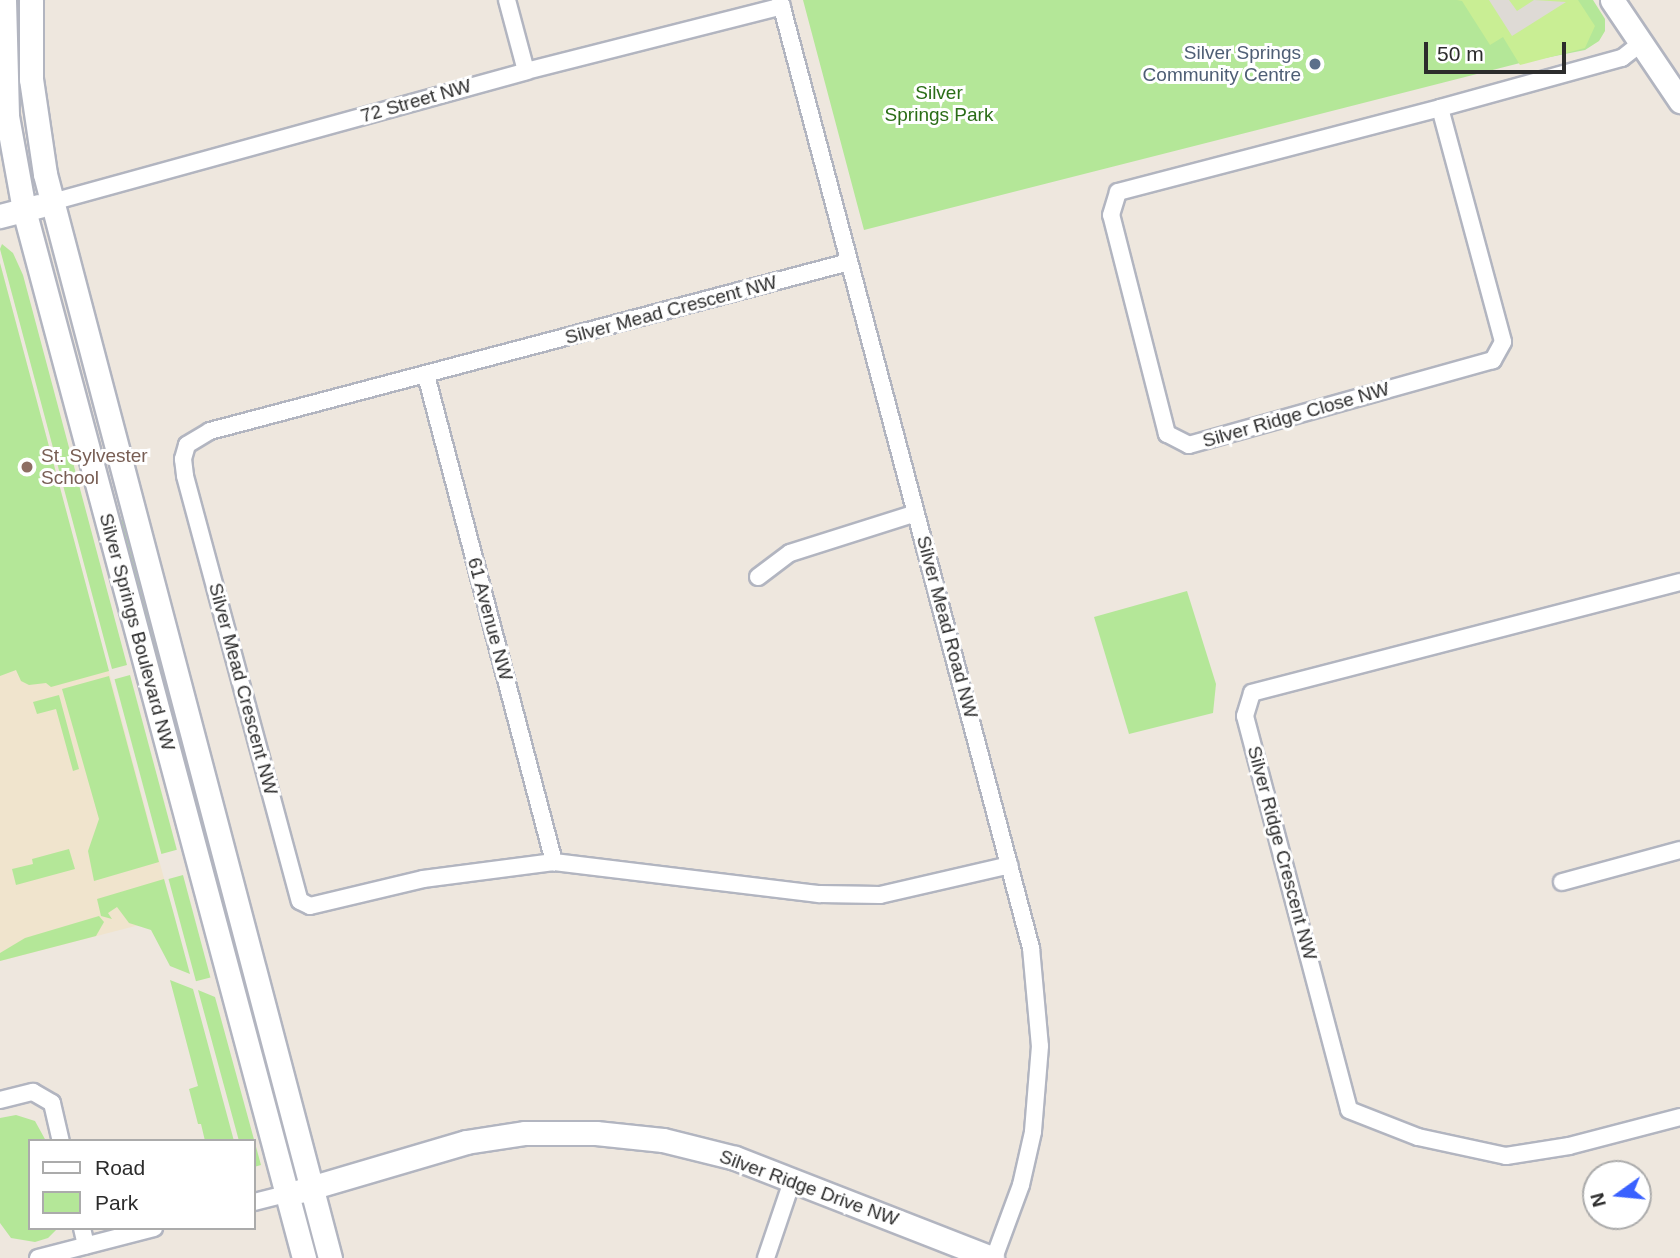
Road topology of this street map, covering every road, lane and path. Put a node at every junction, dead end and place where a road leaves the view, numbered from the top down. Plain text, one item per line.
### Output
1 (4, 0) edge
2 (31, 0) edge
3 (507, 0) edge
4 (1612, 0) edge
5 (781, 3) edge
6 (1640, 44) junction
7 (526, 71) junction
8 (1680, 102) edge
9 (1440, 108) junction
10 (52, 202) junction
11 (24, 210) junction
12 (0, 216) edge
13 (849, 262) junction
14 (426, 375) junction
15 (916, 513) junction
16 (758, 577) dead end
17 (1680, 582) edge
18 (1680, 850) edge
19 (554, 862) junction
20 (1010, 865) junction
21 (1562, 882) dead end
22 (0, 1100) edge
23 (1680, 1117) edge
24 (61, 1139) edge
25 (792, 1181) junction
26 (313, 1188) junction
27 (287, 1194) junction
28 (256, 1202) edge
29 (82, 1230) edge
30 (147, 1230) edge
31 (86, 1246) junction
32 (38, 1258) edge
33 (304, 1258) edge
34 (330, 1258) edge
35 (766, 1258) edge
36 (993, 1258) edge

1 - 11 street, Silver Springs Boulevard NW
2 - 10 street, Silver Springs Boulevard NW
3 - 7 street
4 - 6 street
5 - 7 street, 72 Street NW
5 - 13 street, Silver Mead Road NW
6 - 8 street
6 - 9 street, Silver Ridge Close NW
7 - 10 street, 72 Street NW
9 - 9 street, Silver Ridge Close NW
10 - 11 street
10 - 26 street, Silver Springs Boulevard NW
11 - 12 street
11 - 27 street, Silver Springs Boulevard NW
13 - 14 street, Silver Mead Crescent NW
13 - 15 street, Silver Mead Road NW
14 - 19 street, 61 Avenue NW
14 - 19 street, Silver Mead Crescent NW
15 - 16 street
15 - 20 street, Silver Mead Road NW
17 - 23 street, Silver Ridge Crescent NW
18 - 21 street
19 - 20 street, Silver Mead Crescent NW
20 - 36 street, Silver Mead Road NW
22 - 24 street
25 - 26 street, Silver Ridge Drive NW
25 - 35 street
25 - 36 street, Silver Ridge Drive NW
26 - 27 street, Silver Ridge Drive NW
26 - 34 street, Silver Springs Boulevard NW
27 - 28 street, Silver Ridge Drive NW
27 - 33 street, Silver Springs Boulevard NW
29 - 31 street
30 - 31 street
31 - 32 street

